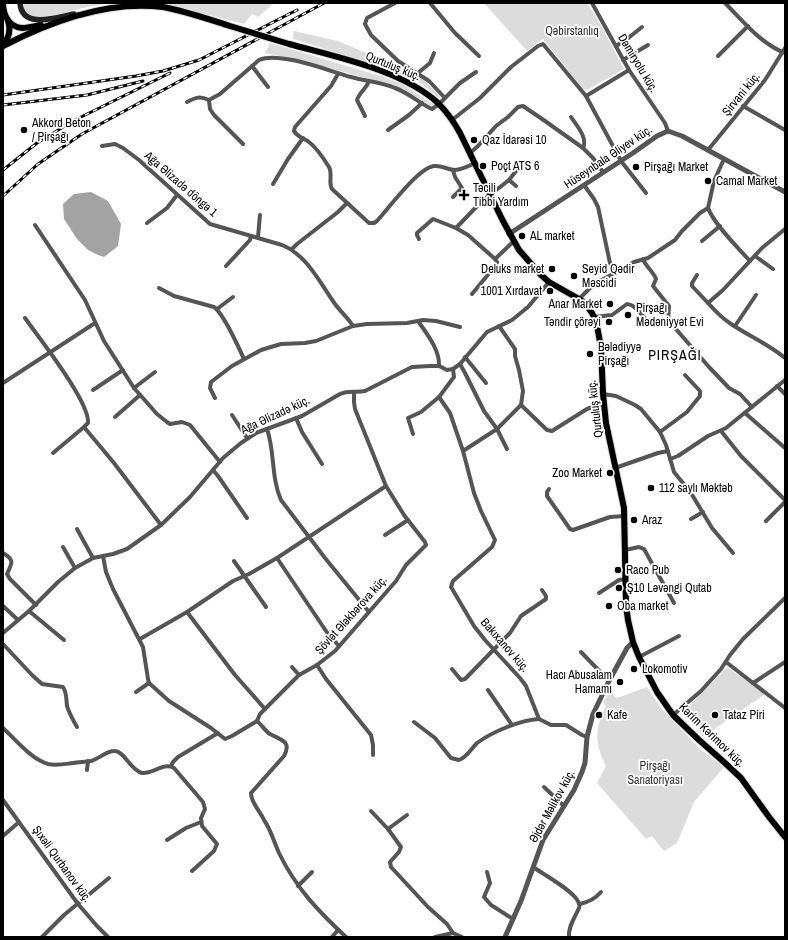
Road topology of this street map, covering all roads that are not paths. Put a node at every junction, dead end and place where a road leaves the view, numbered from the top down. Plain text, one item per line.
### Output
1 (3, 3) edge
2 (20, 3) edge
3 (395, 3) edge
4 (430, 3) edge
5 (592, 3) edge
6 (725, 3) edge
7 (86, 12) junction
8 (5, 16) edge
9 (54, 22) junction
10 (748, 26) junction
11 (642, 27) dead end
12 (648, 45) dead end
13 (3, 46) edge
14 (616, 46) junction
15 (784, 51) edge
16 (434, 53) dead end
17 (479, 56) dead end
18 (718, 56) dead end
19 (623, 60) junction
20 (252, 66) junction
21 (629, 70) junction
22 (418, 72) junction
23 (476, 72) dead end
24 (338, 74) junction
25 (369, 81) junction
26 (268, 87) dead end
27 (586, 96) junction
28 (445, 98) junction
29 (209, 100) junction
30 (187, 102) dead end
31 (422, 103) junction
32 (439, 104) junction
33 (743, 106) junction
34 (365, 116) dead end
35 (571, 117) dead end
36 (452, 120) junction
37 (388, 130) dead end
38 (785, 130) edge
39 (668, 131) junction
40 (303, 138) junction
41 (244, 144) dead end
42 (102, 146) dead end
43 (583, 148) junction
44 (708, 150) junction
45 (470, 153) junction
46 (724, 159) junction
47 (621, 161) junction
48 (523, 162) dead end
49 (475, 163) junction
50 (453, 170) junction
51 (603, 172) junction
52 (509, 180) junction
53 (273, 184) dead end
54 (584, 185) junction
55 (516, 186) dead end
56 (646, 192) dead end
57 (785, 192) edge
58 (490, 194) junction
59 (177, 195) junction
60 (453, 197) dead end
61 (347, 203) junction
62 (708, 208) junction
63 (260, 215) dead end
64 (147, 223) dead end
65 (35, 225) dead end
66 (720, 226) junction
67 (456, 228) junction
68 (785, 230) edge
69 (509, 234) junction
70 (251, 236) junction
71 (258, 237) junction
72 (419, 239) dead end
73 (702, 241) dead end
74 (514, 242) junction
75 (292, 249) junction
76 (755, 256) junction
77 (494, 259) junction
78 (643, 259) junction
79 (750, 260) junction
80 (226, 266) dead end
81 (773, 269) dead end
82 (614, 273) junction
83 (697, 275) dead end
84 (549, 282) junction
85 (159, 288) dead end
86 (472, 294) dead end
87 (756, 295) dead end
88 (233, 297) dead end
89 (580, 298) junction
90 (708, 303) junction
91 (217, 309) junction
92 (26, 318) dead end
93 (594, 318) junction
94 (668, 320) junction
95 (418, 321) junction
96 (95, 323) junction
97 (353, 326) junction
98 (499, 326) junction
99 (735, 326) junction
100 (460, 327) dead end
101 (50, 352) junction
102 (465, 357) junction
103 (244, 358) junction
104 (785, 358) edge
105 (460, 364) junction
106 (439, 366) junction
107 (453, 369) junction
108 (123, 370) junction
109 (155, 372) dead end
110 (685, 374) dead end
111 (785, 380) edge
112 (3, 383) edge
113 (486, 383) dead end
114 (777, 386) junction
115 (134, 388) junction
116 (93, 390) dead end
117 (354, 392) junction
118 (603, 394) junction
119 (785, 394) edge
120 (140, 395) junction
121 (439, 397) junction
122 (215, 398) dead end
123 (604, 403) junction
124 (521, 405) junction
125 (752, 407) junction
126 (745, 413) junction
127 (232, 415) dead end
128 (116, 417) dead end
129 (296, 418) junction
130 (84, 427) junction
131 (267, 429) junction
132 (497, 429) junction
133 (720, 431) junction
134 (660, 432) junction
135 (413, 434) dead end
136 (247, 438) junction
137 (785, 448) edge
138 (506, 449) dead end
139 (463, 451) junction
140 (668, 451) junction
141 (53, 453) dead end
142 (670, 459) junction
143 (220, 462) junction
144 (322, 464) dead end
145 (616, 468) junction
146 (213, 470) junction
147 (386, 486) junction
148 (549, 489) dead end
149 (785, 501) edge
150 (703, 512) junction
151 (625, 516) junction
152 (247, 518) dead end
153 (691, 518) dead end
154 (408, 520) junction
155 (766, 521) dead end
156 (162, 525) junction
157 (76, 529) dead end
158 (385, 535) dead end
159 (308, 536) junction
160 (63, 547) dead end
161 (625, 550) junction
162 (733, 552) dead end
163 (3, 553) edge
164 (103, 556) junction
165 (93, 558) junction
166 (276, 558) junction
167 (234, 561) dead end
168 (75, 568) junction
169 (244, 576) junction
170 (626, 579) junction
171 (542, 590) dead end
172 (599, 593) dead end
173 (785, 598) edge
174 (674, 603) dead end
175 (36, 605) junction
176 (3, 606) edge
177 (266, 607) dead end
178 (29, 611) junction
179 (186, 612) junction
180 (369, 612) junction
181 (18, 620) junction
182 (3, 633) edge
183 (679, 636) dead end
184 (140, 639) junction
185 (64, 640) dead end
186 (633, 642) junction
187 (3, 644) edge
188 (338, 646) junction
189 (494, 649) junction
190 (581, 652) dead end
191 (639, 657) junction
192 (726, 662) junction
193 (785, 662) edge
194 (317, 665) junction
195 (292, 667) dead end
196 (452, 669) dead end
197 (299, 675) junction
198 (609, 681) junction
199 (149, 683) junction
200 (753, 683) junction
201 (488, 690) dead end
202 (136, 692) dead end
203 (785, 708) edge
204 (265, 709) junction
205 (674, 715) junction
206 (539, 720) junction
207 (255, 721) junction
208 (414, 722) dead end
209 (512, 725) junction
210 (77, 727) dead end
211 (3, 728) edge
212 (218, 733) junction
213 (587, 737) junction
214 (373, 755) dead end
215 (88, 761) junction
216 (171, 766) junction
217 (87, 770) dead end
218 (544, 787) dead end
219 (3, 800) edge
220 (564, 806) junction
221 (371, 811) dead end
222 (407, 815) dead end
223 (19, 822) junction
224 (201, 822) junction
225 (388, 829) junction
226 (3, 836) edge
227 (785, 837) edge
228 (167, 840) dead end
229 (533, 867) junction
230 (192, 871) dead end
231 (312, 872) dead end
232 (487, 872) dead end
233 (109, 878) dead end
234 (298, 886) junction
235 (601, 892) dead end
236 (78, 904) junction
237 (580, 904) junction
238 (514, 919) junction
239 (338, 930) junction
240 (453, 933) junction
241 (42, 937) edge
242 (108, 937) edge
243 (332, 937) edge
244 (346, 937) edge
245 (435, 937) edge
246 (462, 937) edge
247 (505, 937) edge
248 (569, 937) edge

1 - 8 main road
2 - 7 main road
3 - 22 street
4 - 17 street
5 - 14 street, Dəmiryolu küç.
6 - 10 street
7 - 9 main road, Qurtuluş küç.
7 - 32 main road, Qurtuluş küç., bridge
8 - 9 main road
8 - 13 main road
9 - 13 main road
10 - 15 street
10 - 18 street
11 - 14 street
12 - 19 street
14 - 19 street, Dəmiryolu küç.
15 - 33 street, Şirvani küç.
16 - 22 street
19 - 21 street, Dəmiryolu küç.
20 - 24 street
20 - 26 street
20 - 29 street
21 - 27 street
21 - 39 street, Dəmiryolu küç.
22 - 28 street
23 - 28 street
24 - 25 street
24 - 40 street
25 - 31 street
25 - 34 street
27 - 36 street
27 - 47 street
28 - 32 street
29 - 30 street
29 - 41 street
31 - 32 street
31 - 37 street
32 - 36 main road, Qurtuluş küç.
33 - 38 street
33 - 44 street, Şirvani küç.
35 - 43 street
36 - 45 main road, Qurtuluş küç.
39 - 44 street, Hüseynbala Əliyev küç.
39 - 47 street, Hüseynbala Əliyev küç.
40 - 53 street
40 - 61 street
42 - 59 street, Ağa Əlizadə döngə 1
43 - 45 street
43 - 51 street
44 - 46 street, Hüseynbala Əliyev küç.
45 - 49 main road, Qurtuluş küç.
46 - 57 street, Hüseynbala Əliyev küç.
46 - 62 street
47 - 51 street, Hüseynbala Əliyev küç.
47 - 56 street
48 - 52 street
49 - 50 street
49 - 58 main road, Qurtuluş küç.
50 - 60 street
50 - 61 street
51 - 54 street, Hüseynbala Əliyev küç.
52 - 55 street
52 - 58 street
54 - 69 street, Hüseynbala Əliyev küç.
54 - 82 street
58 - 67 street
58 - 69 main road, Qurtuluş küç.
59 - 64 street
59 - 70 street, Ağa Əlizadə döngə 1
61 - 75 street
62 - 66 street
62 - 78 street
63 - 71 street
65 - 96 street
66 - 73 street
66 - 79 street
67 - 72 street
67 - 77 street
68 - 76 street
69 - 74 main road, Qurtuluş küç.
70 - 71 street, Ağa Əlizadə döngə 1
70 - 80 street
71 - 75 street, Ağa Əlizadə döngə 1
74 - 77 street
74 - 84 main road, Qurtuluş küç.
75 - 97 street, Ağa Əlizadə döngə 1
76 - 79 street
76 - 81 street
77 - 86 street
78 - 82 street
78 - 94 street
79 - 90 street
82 - 89 street
83 - 90 street
84 - 89 main road, Qurtuluş küç.
84 - 98 street
85 - 91 street
87 - 99 street
88 - 91 street
89 - 93 main road, Qurtuluş küç.
90 - 99 street
91 - 103 street
92 - 101 street
93 - 94 street
93 - 118 main road, Qurtuluş küç.
94 - 125 street
95 - 97 street
95 - 100 street
95 - 106 street
96 - 101 street
96 - 108 street
97 - 103 street
98 - 102 street
98 - 124 street
99 - 104 street
101 - 112 street
101 - 130 street
102 - 105 street
102 - 113 street
103 - 122 street
105 - 107 street
105 - 132 street
106 - 107 street, Ağa Əlizadə küç.
106 - 117 street, Ağa Əlizadə küç.
107 - 121 street
108 - 115 street
108 - 116 street
109 - 115 street
110 - 134 street
111 - 114 street
114 - 119 street
114 - 125 street
115 - 120 street
117 - 129 street, Ağa Əlizadə küç.
117 - 147 street, Şövlət Ələkbərova küç.
118 - 123 main road, Qurtuluş küç.
118 - 134 street
120 - 128 street
120 - 143 street
121 - 135 street
121 - 139 street, Bakıxanov küç.
123 - 124 street
123 - 145 main road, Qurtuluş küç.
124 - 132 street
125 - 126 street
126 - 133 street
126 - 137 street
127 - 136 street
129 - 131 street, Ağa Əlizadə küç.
129 - 144 street
130 - 141 street
130 - 156 street
131 - 136 street, Ağa Əlizadə küç.
131 - 159 street
132 - 138 street
132 - 139 street
133 - 142 street
133 - 149 street
134 - 140 street
136 - 143 street, Ağa Əlizadə küç.
139 - 189 street, Bakıxanov küç.
140 - 142 street
140 - 145 street
142 - 150 street
143 - 146 street, Ağa Əlizadə küç.
145 - 151 main road, Qurtuluş küç.
146 - 152 street
146 - 156 street, Ağa Əlizadə küç.
147 - 154 street, Şövlət Ələkbərova küç.
147 - 159 street
148 - 151 street
149 - 155 street
150 - 153 street
150 - 162 street
151 - 161 main road, Qurtuluş küç.
154 - 158 street
154 - 180 street, Şövlət Ələkbərova küç.
156 - 164 street, Ağa Əlizadə küç.
157 - 165 street
159 - 166 street
159 - 180 street
160 - 168 street
161 - 170 main road, Qurtuluş küç.
161 - 174 street
163 - 175 street
164 - 165 street, Ağa Əlizadə küç.
164 - 184 street
165 - 168 street, Ağa Əlizadə küç.
166 - 169 street
166 - 188 street
167 - 169 street
168 - 175 street, Ağa Əlizadə küç.
169 - 177 street
169 - 179 street
170 - 172 street
170 - 186 main road, Qurtuluş küç.
171 - 189 street
173 - 192 street
175 - 178 street, Ağa Əlizadə küç.
176 - 181 street
178 - 181 street, Ağa Əlizadə küç.
178 - 185 street
179 - 184 street
179 - 204 street
180 - 188 street, Şövlət Ələkbərova küç.
181 - 182 street, Ağa Əlizadə küç.
183 - 191 street
184 - 199 street
186 - 191 main road, Kərim Kərimov küç.
186 - 198 street, Əjdər Məlikov küç.
187 - 210 street
188 - 194 street, Şövlət Ələkbərova küç.
189 - 196 street
189 - 206 street, Bakıxanov küç.
190 - 198 street
191 - 205 main road, Kərim Kərimov küç.
192 - 200 street
192 - 205 street
193 - 200 street
194 - 197 street, Şövlət Ələkbərova küç.
194 - 214 street
195 - 197 street
197 - 204 street, Şövlət Ələkbərova küç.
198 - 213 street, Əjdər Məlikov küç.
199 - 202 street
199 - 212 street
200 - 203 street
201 - 209 street
204 - 207 street, Şövlət Ələkbərova küç.
205 - 227 main road, Kərim Kərimov küç.
206 - 209 street
206 - 213 street
207 - 212 street
207 - 234 street
208 - 209 street
211 - 215 street
212 - 216 street
213 - 220 street, Əjdər Məlikov küç.
215 - 216 street
215 - 217 street
216 - 224 street
218 - 220 street
219 - 223 street, Şıxəli Qurbanov küç.
220 - 229 street, Əjdər Məlikov küç.
221 - 225 street
222 - 225 street
223 - 226 street
223 - 236 street, Şıxəli Qurbanov küç.
224 - 228 street
224 - 230 street
225 - 240 street
229 - 237 street
229 - 238 street, Əjdər Məlikov küç.
231 - 234 street
232 - 238 street
233 - 236 street
234 - 239 street
235 - 237 street
236 - 241 street
236 - 242 street, Şıxəli Qurbanov küç.
237 - 248 street
238 - 247 street, Əjdər Məlikov küç.
239 - 243 street
239 - 244 street
240 - 245 street
240 - 246 street

